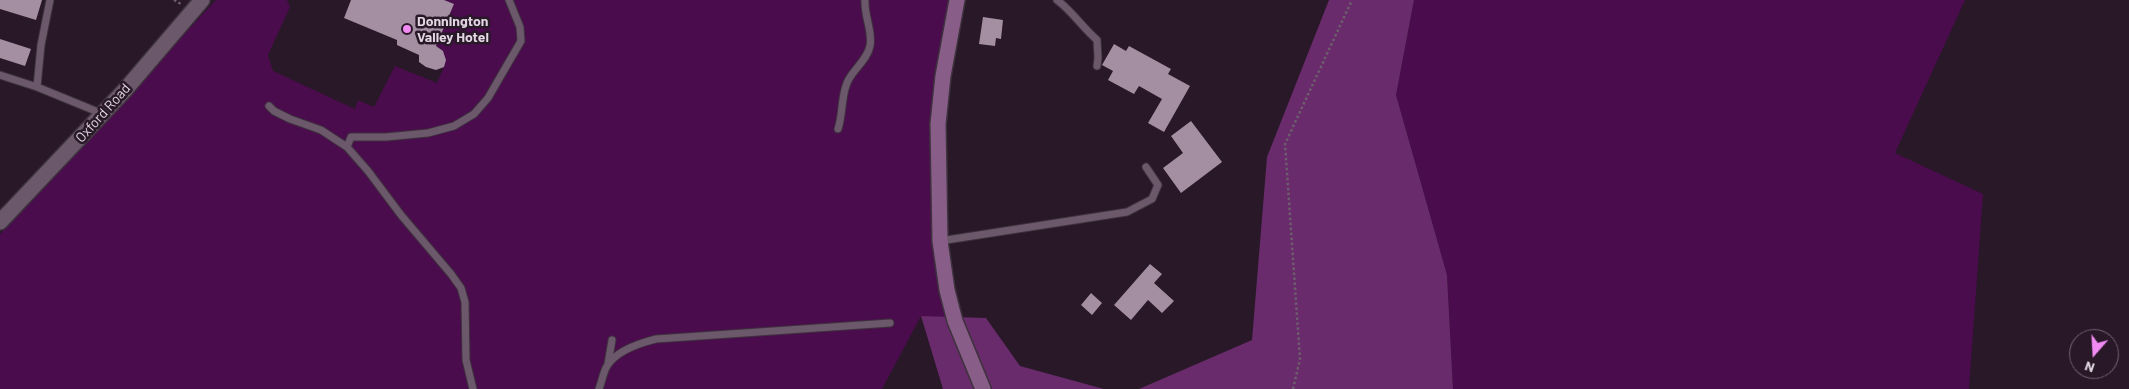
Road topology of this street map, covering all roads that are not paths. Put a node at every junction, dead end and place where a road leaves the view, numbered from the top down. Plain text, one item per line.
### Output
1 (50, 0) edge
2 (202, 0) edge
3 (509, 0) edge
4 (865, 0) edge
5 (957, 0) edge
6 (1057, 0) edge
7 (1097, 66) dead end
8 (0, 75) edge
9 (37, 87) junction
10 (269, 106) dead end
11 (103, 114) junction
12 (838, 129) dead end
13 (347, 147) junction
14 (1146, 167) dead end
15 (0, 222) edge
16 (940, 241) junction
17 (890, 323) dead end
18 (612, 340) dead end
19 (608, 365) junction
20 (473, 389) edge
21 (599, 389) edge
22 (984, 389) edge

1 - 9 lane
2 - 11 street, Oxford Road
3 - 13 lane
4 - 12 lane
5 - 16 main road
6 - 7 lane
8 - 9 lane
9 - 11 lane
10 - 13 lane
11 - 15 street, Oxford Road
13 - 20 lane
14 - 16 lane
16 - 22 main road
17 - 19 lane
18 - 19 lane
19 - 21 lane

